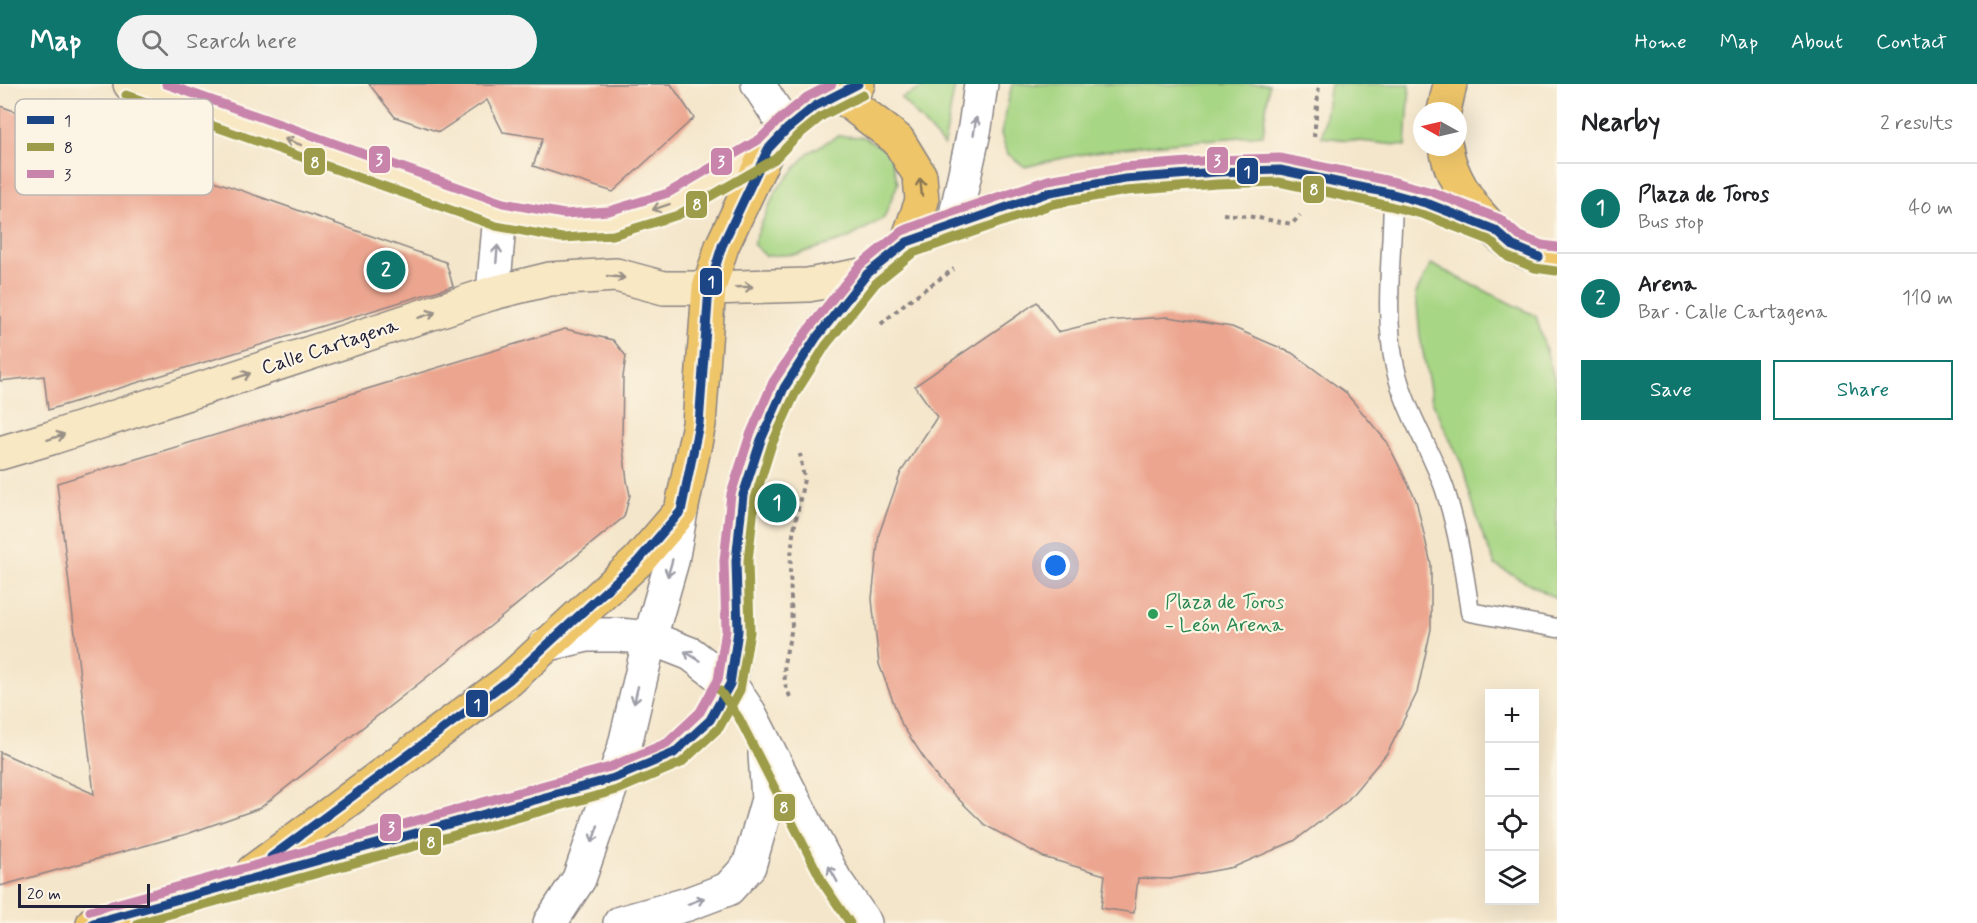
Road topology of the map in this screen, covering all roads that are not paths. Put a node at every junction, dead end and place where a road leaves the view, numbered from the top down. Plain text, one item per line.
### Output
1 (130, 84) edge
2 (758, 84) edge
3 (981, 84) edge
4 (1450, 84) edge
5 (848, 89) edge
6 (172, 99) edge
7 (1446, 102) edge
8 (213, 113) edge
9 (777, 139) junction
10 (1448, 156) edge
11 (1393, 194) junction
12 (500, 215) junction
13 (954, 224) junction
14 (1495, 230) junction
15 (907, 242) junction
16 (1551, 266) edge
17 (867, 274) junction
18 (709, 288) junction
19 (493, 293) junction
20 (0, 453) edge
21 (681, 511) junction
22 (1557, 628) edge
23 (650, 638) junction
24 (545, 645) junction
25 (730, 684) junction
26 (765, 741) junction
27 (614, 778) junction
28 (237, 882) junction
29 (93, 923) edge
30 (550, 923) edge
31 (620, 923) edge
32 (865, 923) edge

6 -> 1 main road
2 - 9 street
13 -> 3 street
4 - 7 main road
5 - 9 main road
15 -> 5 main road
12 -> 8 main road
9 -> 12 main road
9 - 18 main road
10 - 14 main road
11 - 13 main road
11 - 14 main road
11 - 22 lane
19 -> 12 street
13 - 15 main road
14 - 16 main road
15 - 17 main road
18 -> 17 main road, Calle Cartagena
17 - 25 main road
19 -> 18 main road, Calle Cartagena
18 - 21 main road
20 -> 19 main road, Calle Cartagena
21 -> 23 street
21 - 24 main road
23 - 24 street
25 -> 23 street
23 -> 27 street
24 - 28 main road
25 - 26 street
25 - 27 main road
31 -> 26 street
32 -> 26 street
27 - 28 main road
27 -> 30 street
28 - 29 main road

